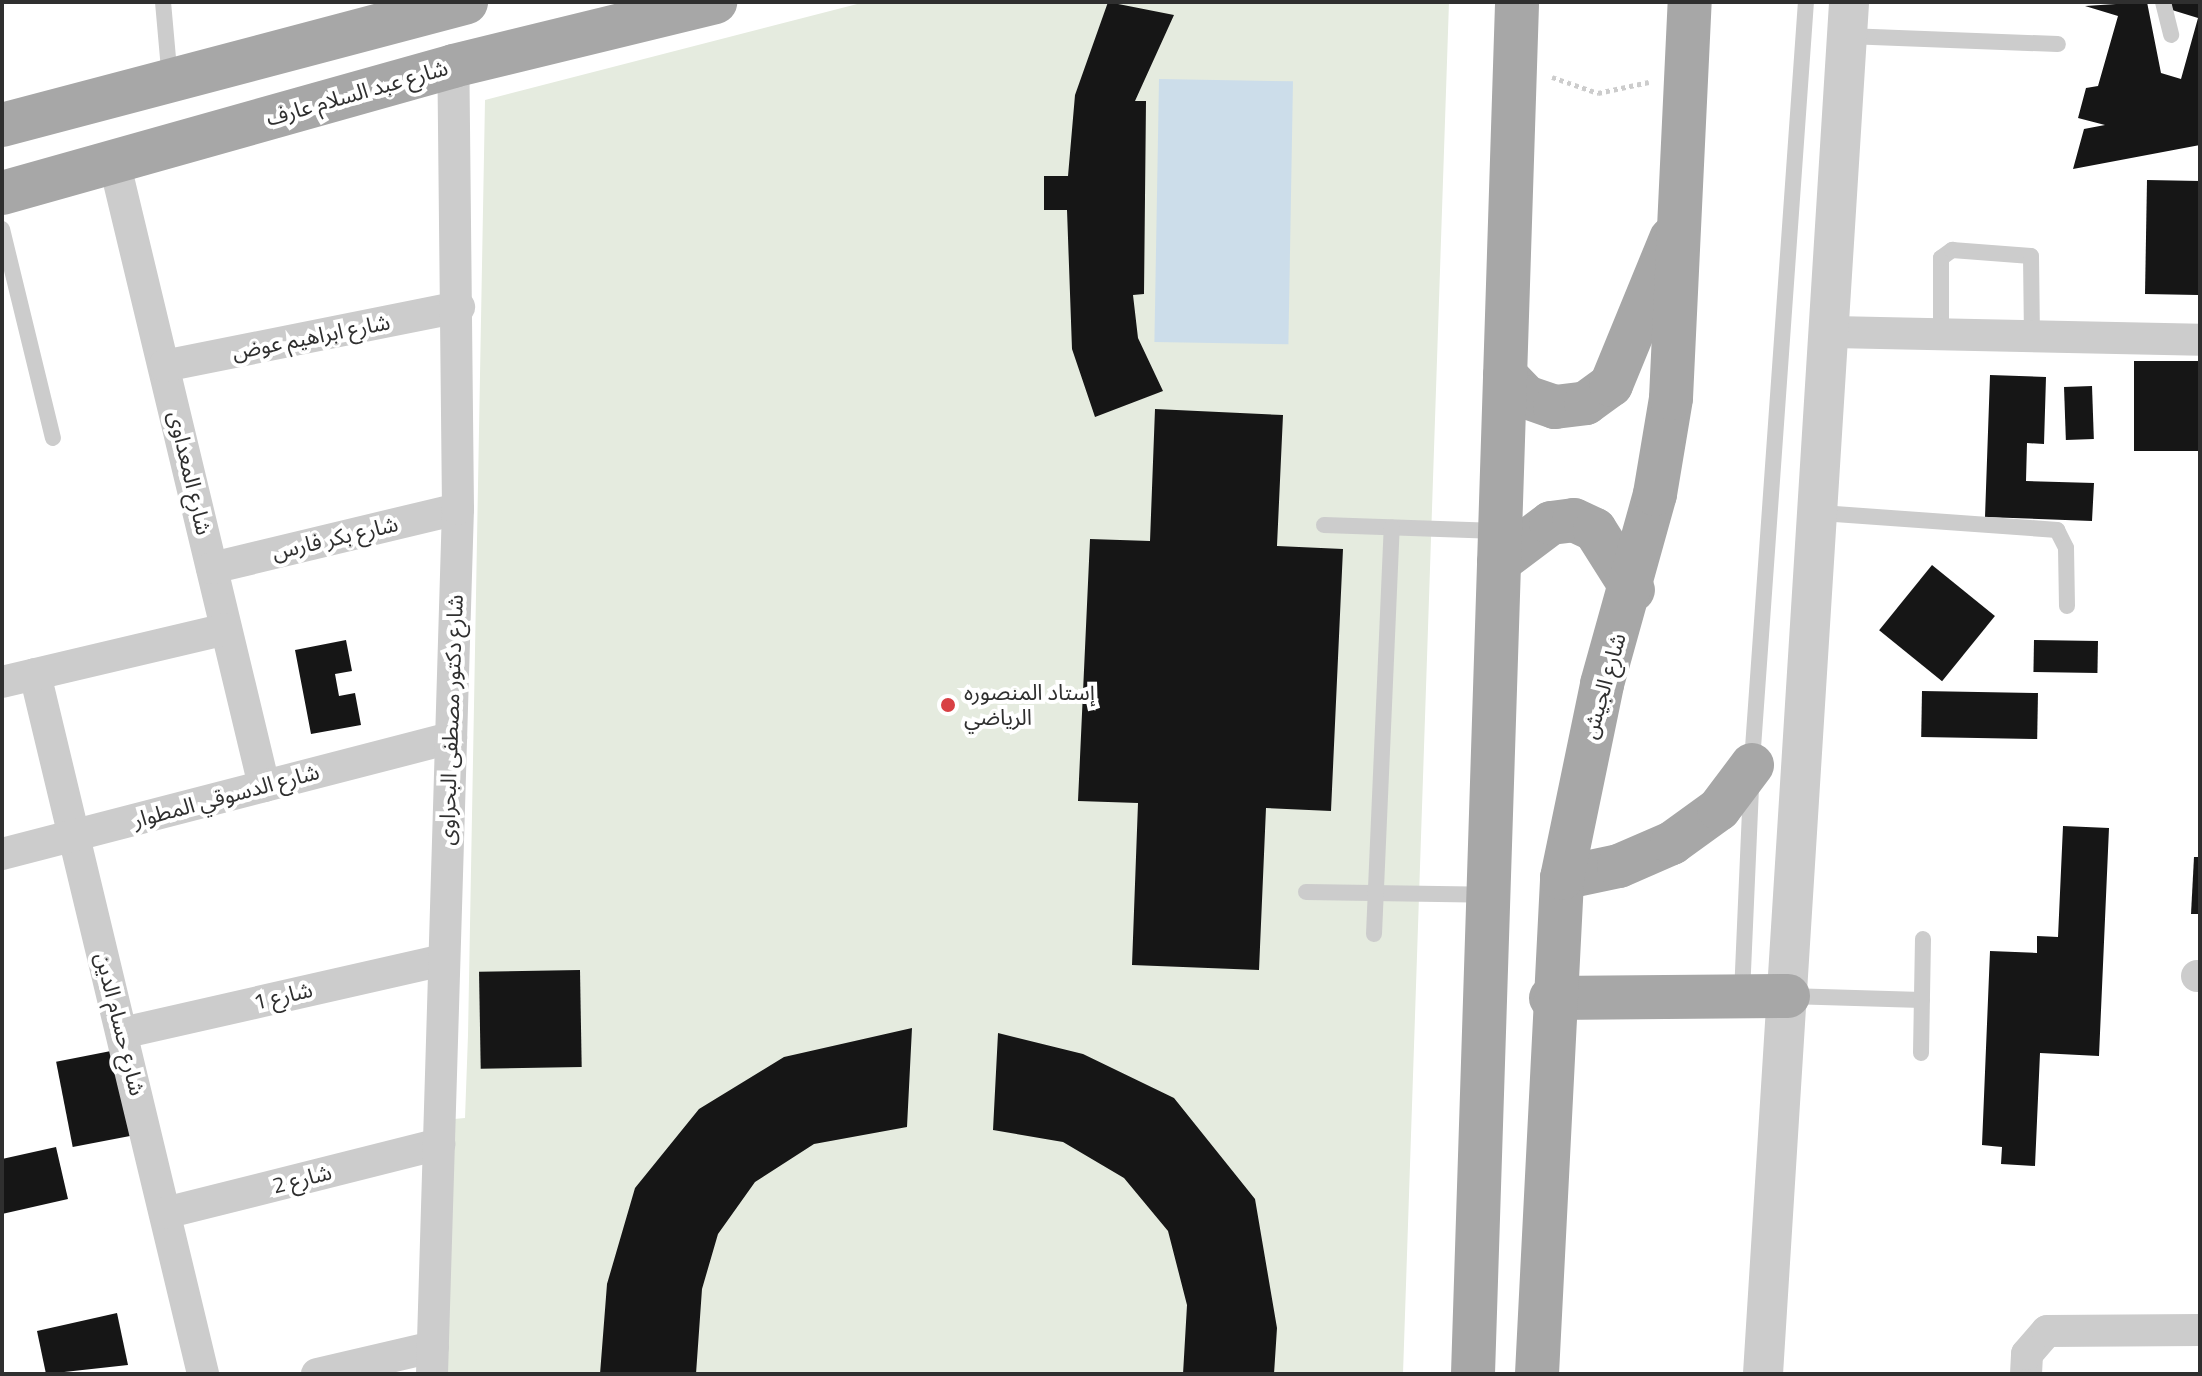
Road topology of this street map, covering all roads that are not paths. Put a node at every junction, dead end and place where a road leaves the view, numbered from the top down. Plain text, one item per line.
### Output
1 (163, 2) edge
2 (466, 2) edge
3 (715, 2) edge
4 (1690, 2) edge
5 (1806, 2) edge
6 (2163, 2) edge
7 (1848, 19) edge
8 (1517, 23) edge
9 (2171, 35) dead end
10 (2058, 44) dead end
11 (453, 66) junction
12 (170, 82) junction
13 (2, 125) edge
14 (114, 161) junction
15 (2, 193) edge
16 (1684, 204) junction
17 (2, 229) edge
18 (459, 307) junction
19 (1833, 332) junction
20 (1941, 335) junction
21 (2032, 336) junction
22 (2200, 340) edge
23 (164, 366) junction
24 (1505, 375) junction
25 (53, 438) dead end
26 (458, 509) junction
27 (1821, 513) junction
28 (1324, 525) dead end
29 (1392, 527) junction
30 (1500, 547) junction
31 (212, 568) junction
32 (1633, 590) junction
33 (2067, 606) dead end
34 (226, 629) junction
35 (35, 674) junction
36 (2, 682) edge
37 (451, 738) junction
38 (1752, 765) junction
39 (264, 786) junction
40 (75, 836) junction
41 (2, 854) edge
42 (1562, 878) junction
43 (1306, 892) dead end
44 (1375, 893) junction
45 (1488, 895) junction
46 (1374, 934) dead end
47 (1923, 939) dead end
48 (444, 960) junction
49 (1742, 996) junction
50 (1788, 996) junction
51 (1551, 998) junction
52 (1922, 1000) junction
53 (122, 1033) junction
54 (1921, 1053) dead end
55 (439, 1144) junction
56 (165, 1213) junction
57 (2200, 1330) edge
58 (432, 1361) edge
59 (203, 1374) edge
60 (317, 1374) edge
61 (1473, 1374) edge
62 (1537, 1374) edge
63 (1763, 1374) edge
64 (2026, 1374) edge

1 - 12 lane
2 - 12 main road
3 - 11 main road, شارع عبد السلام عارف
4 - 16 main road, شارع الجيش
5 - 38 lane
6 - 9 lane
7 - 10 lane
7 - 19 street
8 - 24 main road
11 - 14 main road, شارع عبد السلام عارف
11 - 18 street, شارع دكتور مصطفى البحراوى
12 - 13 main road
14 - 15 main road, شارع عبد السلام عارف
14 - 23 street, شارع المعداوى
16 - 24 main road
16 - 32 main road, شارع الجيش
17 - 25 lane
18 - 23 street, شارع ابراهيم عوض
18 - 26 street, شارع دكتور مصطفى البحراوى
19 - 20 street
19 - 27 street
20 - 21 street
20 - 21 lane
21 - 22 street
23 - 31 street, شارع المعداوى
24 - 30 main road
26 - 31 street, شارع بكر فارس
26 - 37 street, شارع دكتور مصطفى البحراوى
27 - 33 lane
27 - 50 street
28 - 29 lane
29 - 30 lane
29 - 44 lane
30 - 32 main road
30 - 45 main road
31 - 34 street, شارع المعداوى
32 - 42 main road, شارع الجيش
34 - 35 street
34 - 39 street, شارع المعداوى
35 - 36 street
35 - 40 street, شارع حسام الدين
37 - 39 street, شارع الدسوقي المطوار
37 - 48 street, شارع دكتور مصطفى البحراوى
38 - 42 main road
38 - 49 lane
39 - 40 street, شارع الدسوقي المطوار
40 - 41 street, شارع الدسوقي المطوار
40 - 53 street, شارع حسام الدين
42 - 51 main road, شارع الجيش
43 - 44 lane
44 - 45 lane
44 - 46 lane
45 - 61 main road
47 - 52 lane
48 - 53 street, شارع 1
48 - 55 street, شارع دكتور مصطفى البحراوى
49 - 50 main road
49 - 51 main road
50 - 52 lane
50 - 63 street
51 - 62 main road, شارع الجيش
52 - 54 lane
53 - 56 street, شارع حسام الدين
55 - 56 street, شارع 2
55 - 58 street, شارع دكتور مصطفى البحراوى
56 - 59 street, شارع حسام الدين
57 - 64 street
58 - 60 street

